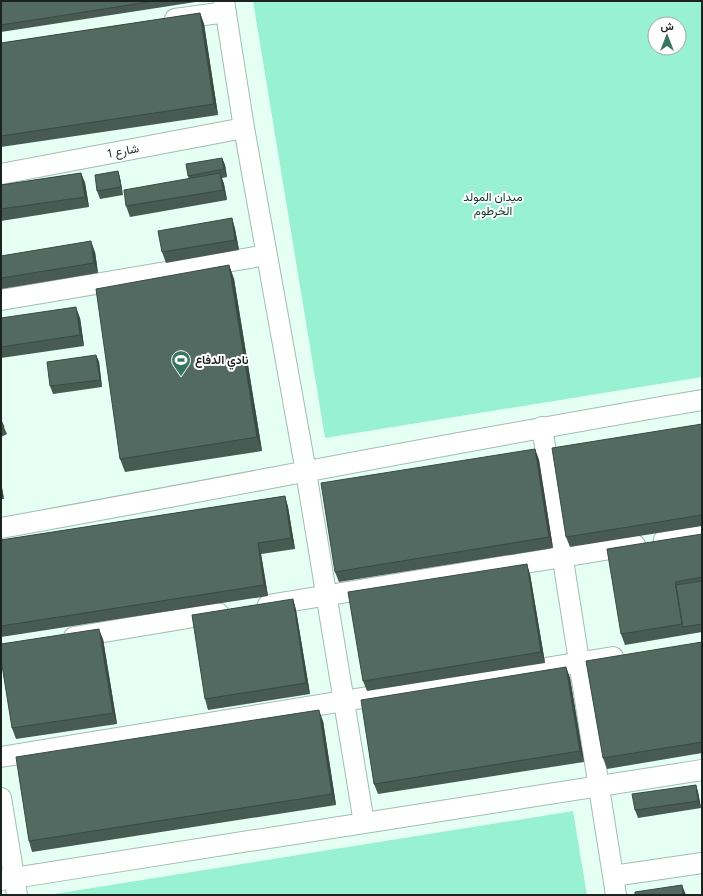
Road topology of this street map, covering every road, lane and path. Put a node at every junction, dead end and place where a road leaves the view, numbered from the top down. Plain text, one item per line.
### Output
1 (225, 6) edge
2 (156, 22) edge
3 (244, 128) junction
4 (1, 174) edge
5 (267, 255) junction
6 (1, 300) edge
7 (702, 400) edge
8 (542, 427) junction
9 (306, 472) junction
10 (1, 528) edge
11 (702, 534) edge
12 (562, 557) junction
13 (327, 596) junction
14 (55, 640) edge
15 (632, 654) edge
16 (578, 663) junction
17 (344, 701) junction
18 (1, 757) edge
19 (702, 770) edge
20 (597, 786) junction
21 (1, 798) edge
22 (364, 823) junction
23 (702, 863) edge
24 (11, 884) edge
25 (614, 886) edge

1 - 2 street
1 - 3 street
3 - 4 street, شارع 1
3 - 5 street
5 - 6 street
5 - 9 street
7 - 8 street
8 - 9 street
8 - 12 street
9 - 10 street
9 - 13 street
11 - 12 street
12 - 13 street
12 - 16 street
13 - 14 street
13 - 17 street
15 - 16 street
16 - 17 street
16 - 20 street
17 - 18 street
17 - 22 street
19 - 20 street
20 - 22 street
20 - 25 street
21 - 24 street
22 - 24 street
23 - 25 street

